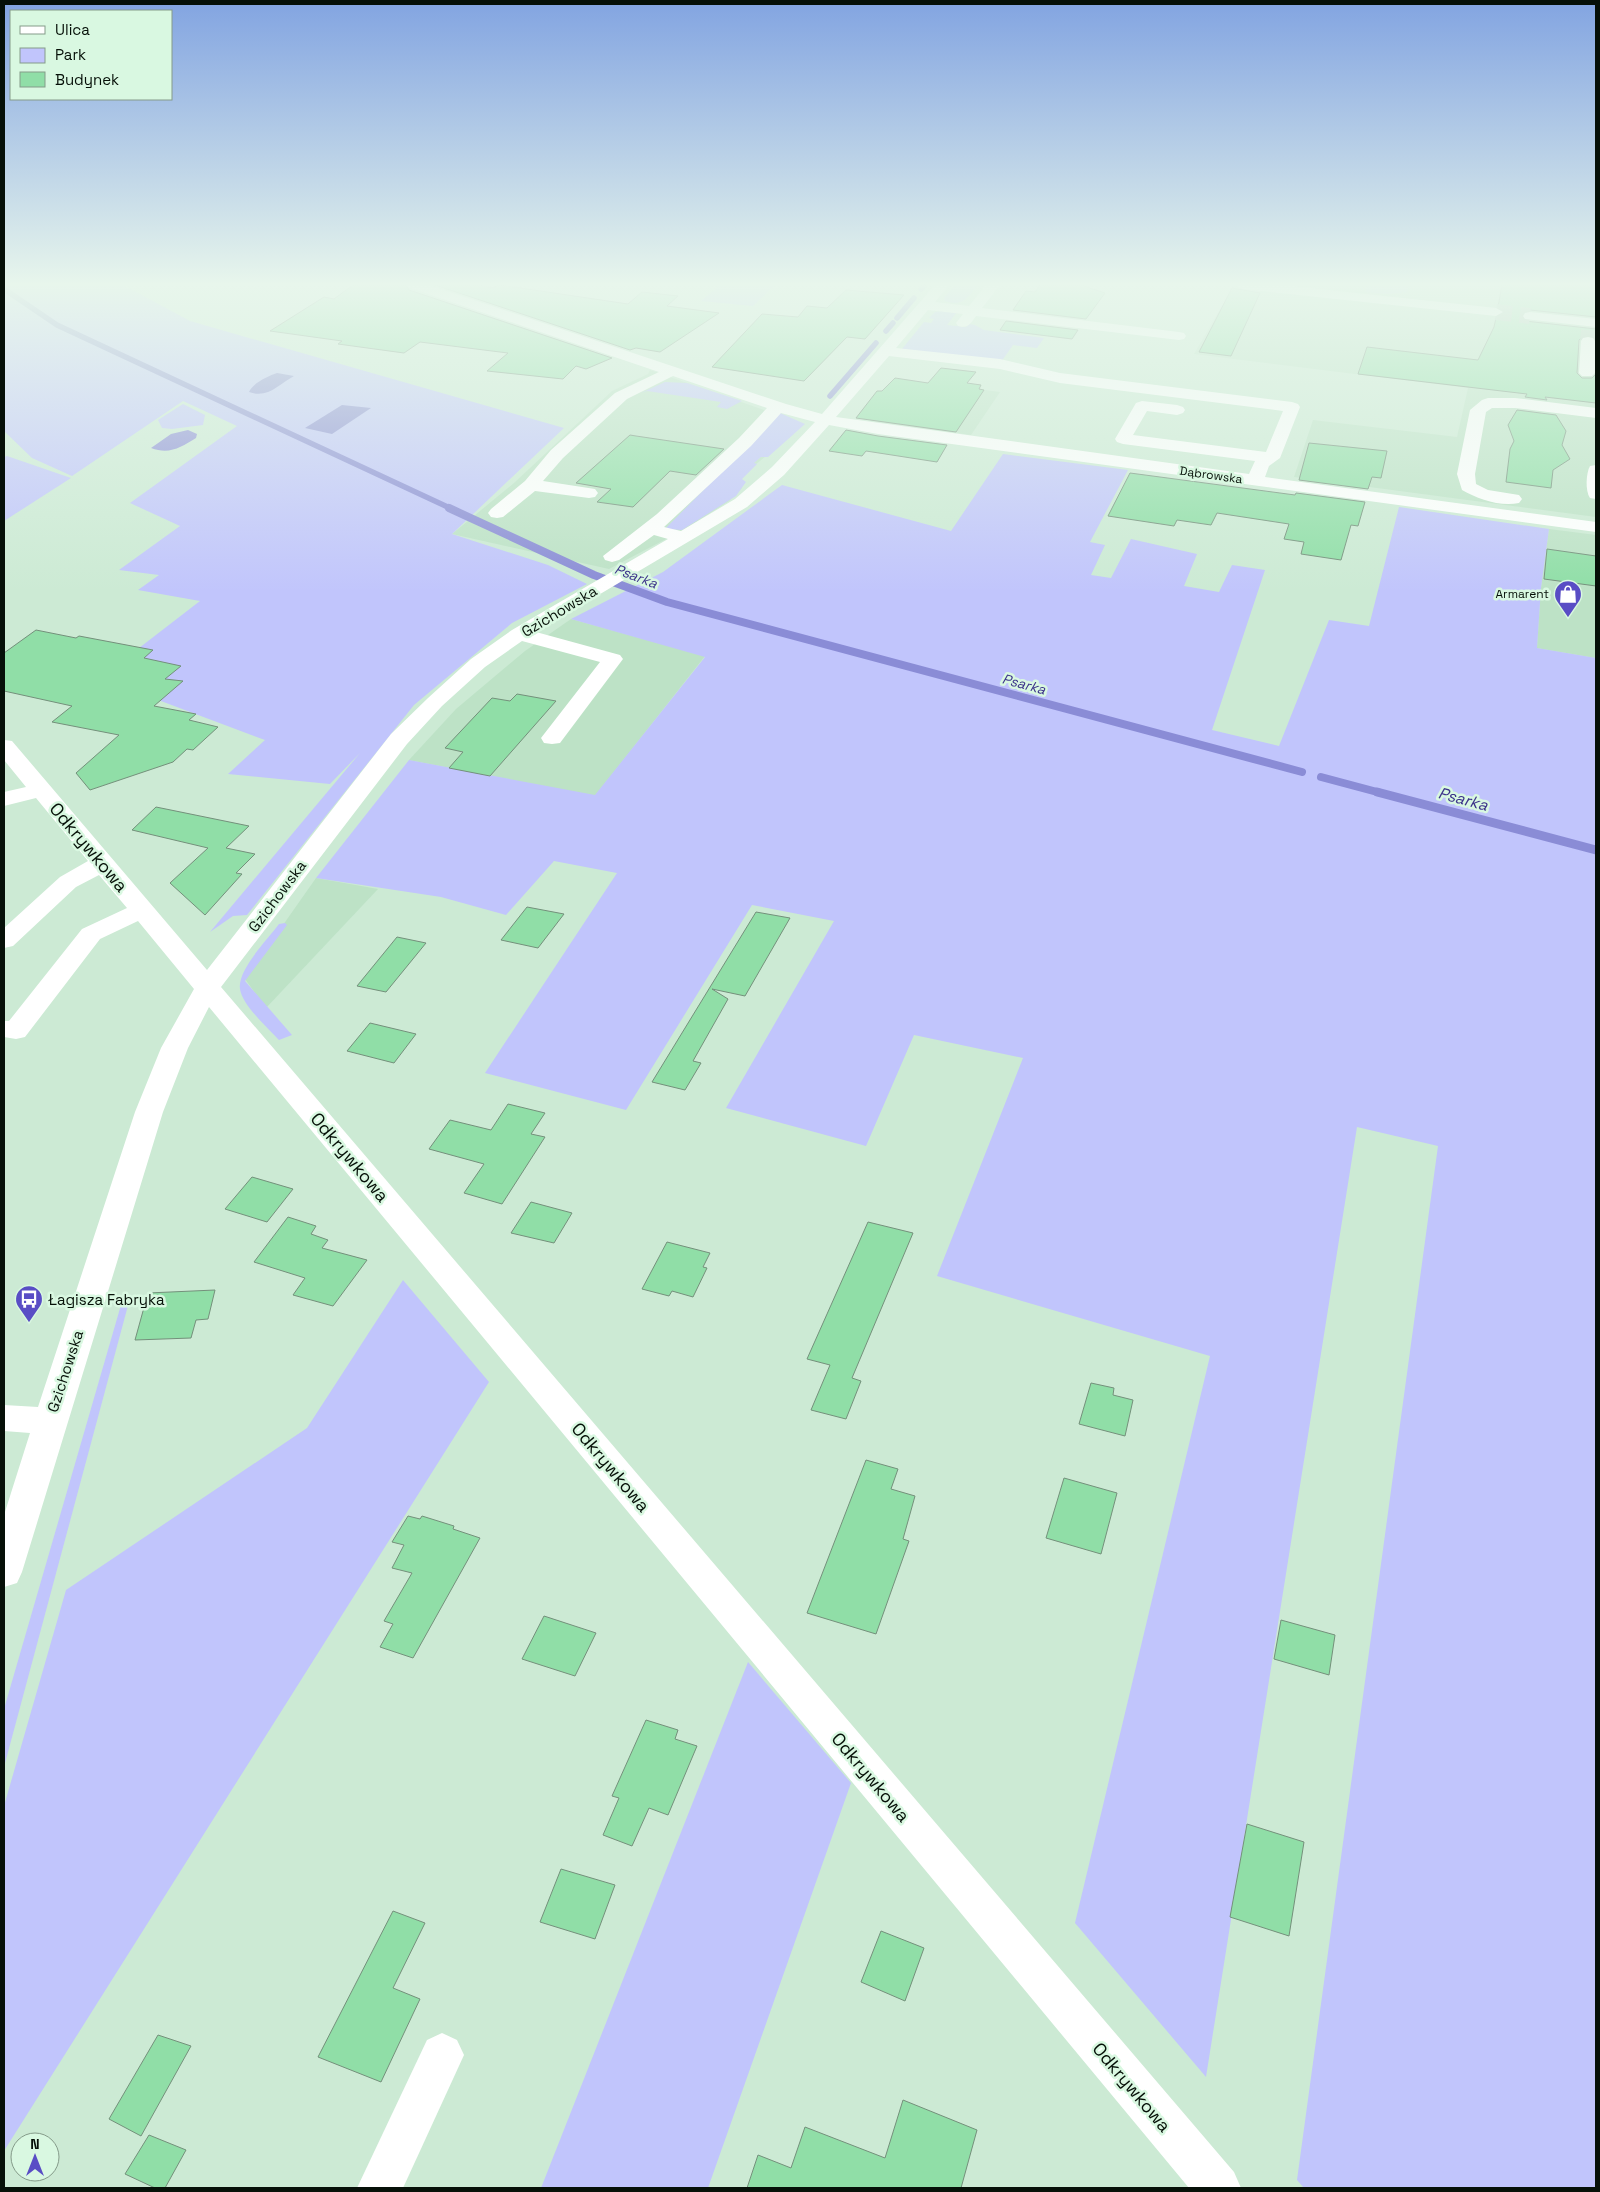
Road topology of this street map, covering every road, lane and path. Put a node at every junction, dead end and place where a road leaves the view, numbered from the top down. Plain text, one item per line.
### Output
1 (636, 387) edge
2 (721, 387) edge
3 (854, 387) edge
4 (1134, 387) edge
5 (780, 407) junction
6 (1190, 412) dead end
7 (1596, 413) edge
8 (826, 420) junction
9 (1266, 422) dead end
10 (1286, 424) junction
11 (1272, 458) junction
12 (1596, 470) edge
13 (1255, 481) junction
14 (525, 490) junction
15 (588, 499) dead end
16 (1530, 501) dead end
17 (497, 513) dead end
18 (1594, 514) edge
19 (651, 528) junction
20 (683, 537) junction
21 (612, 556) dead end
22 (520, 634) junction
23 (552, 738) dead end
24 (4, 746) edge
25 (41, 790) junction
26 (4, 799) edge
27 (102, 863) junction
28 (142, 910) junction
29 (4, 941) edge
30 (208, 987) junction
31 (4, 1029) edge
32 (4, 1418) edge
33 (49, 1421) junction
34 (4, 1572) edge
35 (442, 2055) dead end
36 (380, 2188) edge
37 (1218, 2188) edge

1 - 14 street
2 - 5 street, Dąbrowska
3 - 8 street, Gzichowska
4 - 10 street
5 - 8 street, Dąbrowska
5 - 19 street
6 - 11 street
7 - 16 street
8 - 13 street, Dąbrowska
8 - 20 street, Gzichowska
9 - 10 street
10 - 11 street
11 - 13 street
12 - 18 street
13 - 18 street, Dąbrowska
14 - 15 street
14 - 17 street
19 - 20 street
19 - 21 street
20 - 22 street, Gzichowska
22 - 23 street
22 - 30 street, Gzichowska
24 - 25 street, Odkrywkowa
25 - 26 street
25 - 27 street, Odkrywkowa
27 - 28 street, Odkrywkowa
27 - 29 street
28 - 30 street, Odkrywkowa
28 - 31 street
30 - 33 street, Gzichowska
30 - 37 street, Odkrywkowa
32 - 33 street
33 - 34 street, Gzichowska
35 - 36 street

